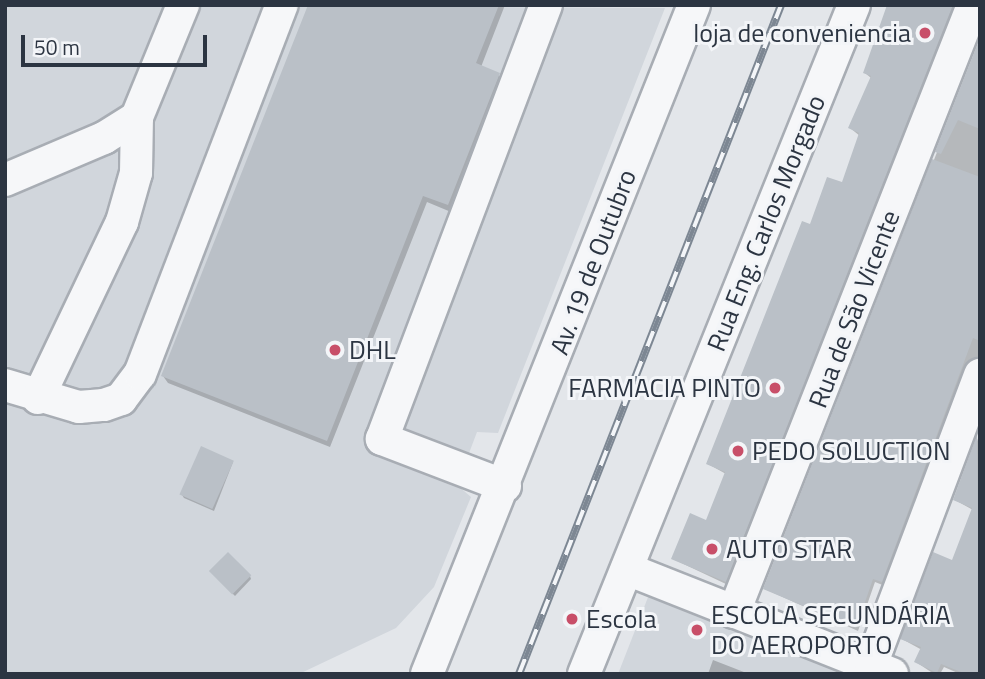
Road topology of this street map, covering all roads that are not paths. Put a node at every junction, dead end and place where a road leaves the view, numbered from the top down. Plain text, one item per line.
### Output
1 (282, 5) edge
2 (546, 5) edge
3 (694, 5) edge
4 (854, 5) edge
5 (973, 5) edge
6 (178, 8) edge
7 (137, 117) junction
8 (5, 180) edge
9 (980, 375) edge
10 (5, 385) edge
11 (38, 398) junction
12 (505, 486) junction
13 (626, 569) junction
14 (734, 612) junction
15 (882, 670) edge
16 (427, 674) edge
17 (584, 674) edge

1 - 11 street
2 - 12 street
3 - 12 street, Av. 19 de Outubro
4 - 13 street, Rua Eng. Carlos Morgado
5 - 14 street, Rua de São Vicente
6 - 7 street
7 - 8 street
7 - 11 street
9 - 15 street
10 - 11 street
12 - 16 street, Av. 19 de Outubro
13 - 14 street
13 - 17 street, Rua Eng. Carlos Morgado
14 - 15 street

